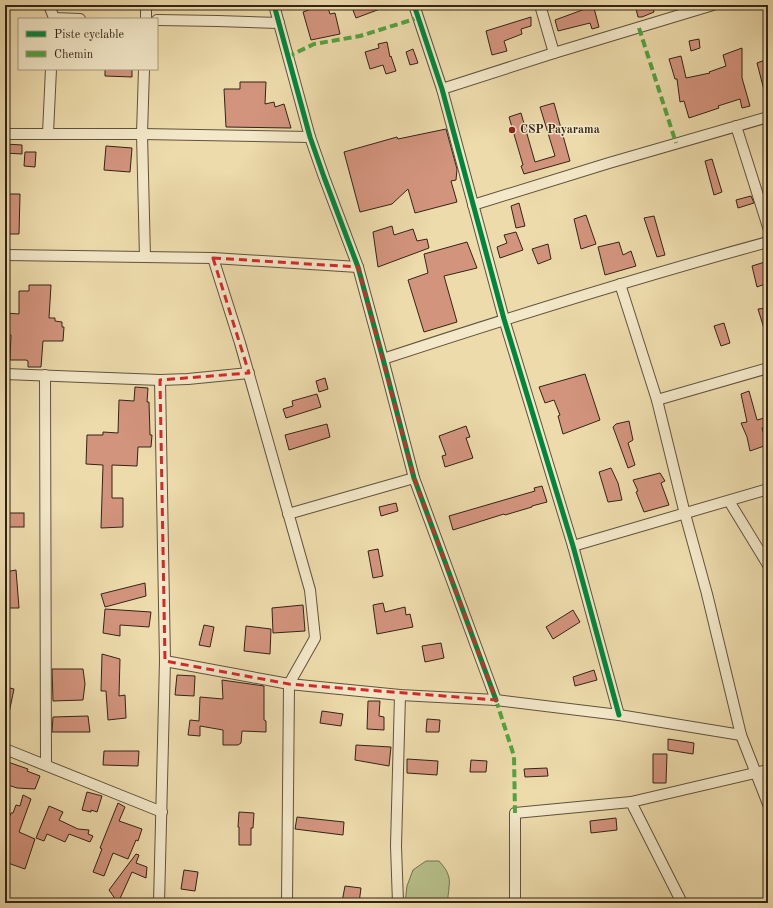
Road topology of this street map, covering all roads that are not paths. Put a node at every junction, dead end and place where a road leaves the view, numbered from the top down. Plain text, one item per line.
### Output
1 (49, 5) edge
2 (146, 5) edge
3 (274, 5) edge
4 (414, 5) edge
5 (540, 5) edge
6 (713, 5) edge
7 (54, 18) edge
8 (146, 18) edge
9 (158, 20) edge
10 (279, 23) junction
11 (554, 53) junction
12 (51, 70) edge
13 (144, 70) edge
14 (442, 89) junction
15 (768, 116) edge
16 (736, 126) junction
17 (48, 133) junction
18 (5, 134) edge
19 (142, 134) junction
20 (310, 137) junction
21 (473, 205) junction
22 (768, 227) edge
23 (768, 242) edge
24 (5, 255) edge
25 (145, 257) junction
26 (213, 258) junction
27 (358, 267) junction
28 (620, 284) junction
29 (504, 319) junction
30 (384, 360) junction
31 (768, 368) edge
32 (249, 373) junction
33 (5, 374) edge
34 (45, 375) junction
35 (160, 380) junction
36 (657, 400) junction
37 (414, 478) junction
38 (768, 489) edge
39 (729, 501) junction
40 (288, 514) junction
41 (685, 514) junction
42 (573, 546) junction
43 (768, 565) edge
44 (165, 661) junction
45 (290, 684) junction
46 (400, 695) junction
47 (496, 700) junction
48 (619, 715) junction
49 (741, 735) junction
50 (5, 749) edge
51 (46, 764) junction
52 (768, 770) edge
53 (756, 773) junction
54 (631, 802) junction
55 (768, 804) edge
56 (162, 812) junction
57 (160, 903) edge
58 (286, 903) edge
59 (398, 903) edge
60 (515, 903) edge
61 (682, 903) edge

1 - 7 street
2 - 8 street
3 - 10 street
4 - 14 street
5 - 11 street
6 - 11 street
9 - 10 street
10 - 20 street
11 - 14 street
12 - 17 street
13 - 19 street
14 - 21 street
15 - 16 street
16 - 21 street
16 - 22 street
17 - 18 street
17 - 19 street
19 - 20 street
19 - 25 street
20 - 27 street
21 - 29 street
23 - 28 street
24 - 25 street
25 - 26 street
26 - 27 street
26 - 32 street
27 - 30 street
28 - 29 street
28 - 36 street
29 - 30 street
29 - 42 street
30 - 37 street
31 - 36 street
32 - 35 street
32 - 40 street
33 - 34 street
34 - 35 street
34 - 51 street
35 - 44 street
36 - 41 street
37 - 40 street
37 - 47 street
38 - 39 street
39 - 41 street
39 - 43 street
40 - 45 street
41 - 42 street
41 - 49 street
42 - 48 street
44 - 45 street
44 - 56 street
45 - 46 street
45 - 58 street
46 - 47 street
46 - 59 street
47 - 48 street
48 - 49 street
49 - 53 street
50 - 51 street
51 - 56 street
52 - 53 street
53 - 54 street
53 - 55 street
54 - 60 street
54 - 61 street
56 - 57 street

